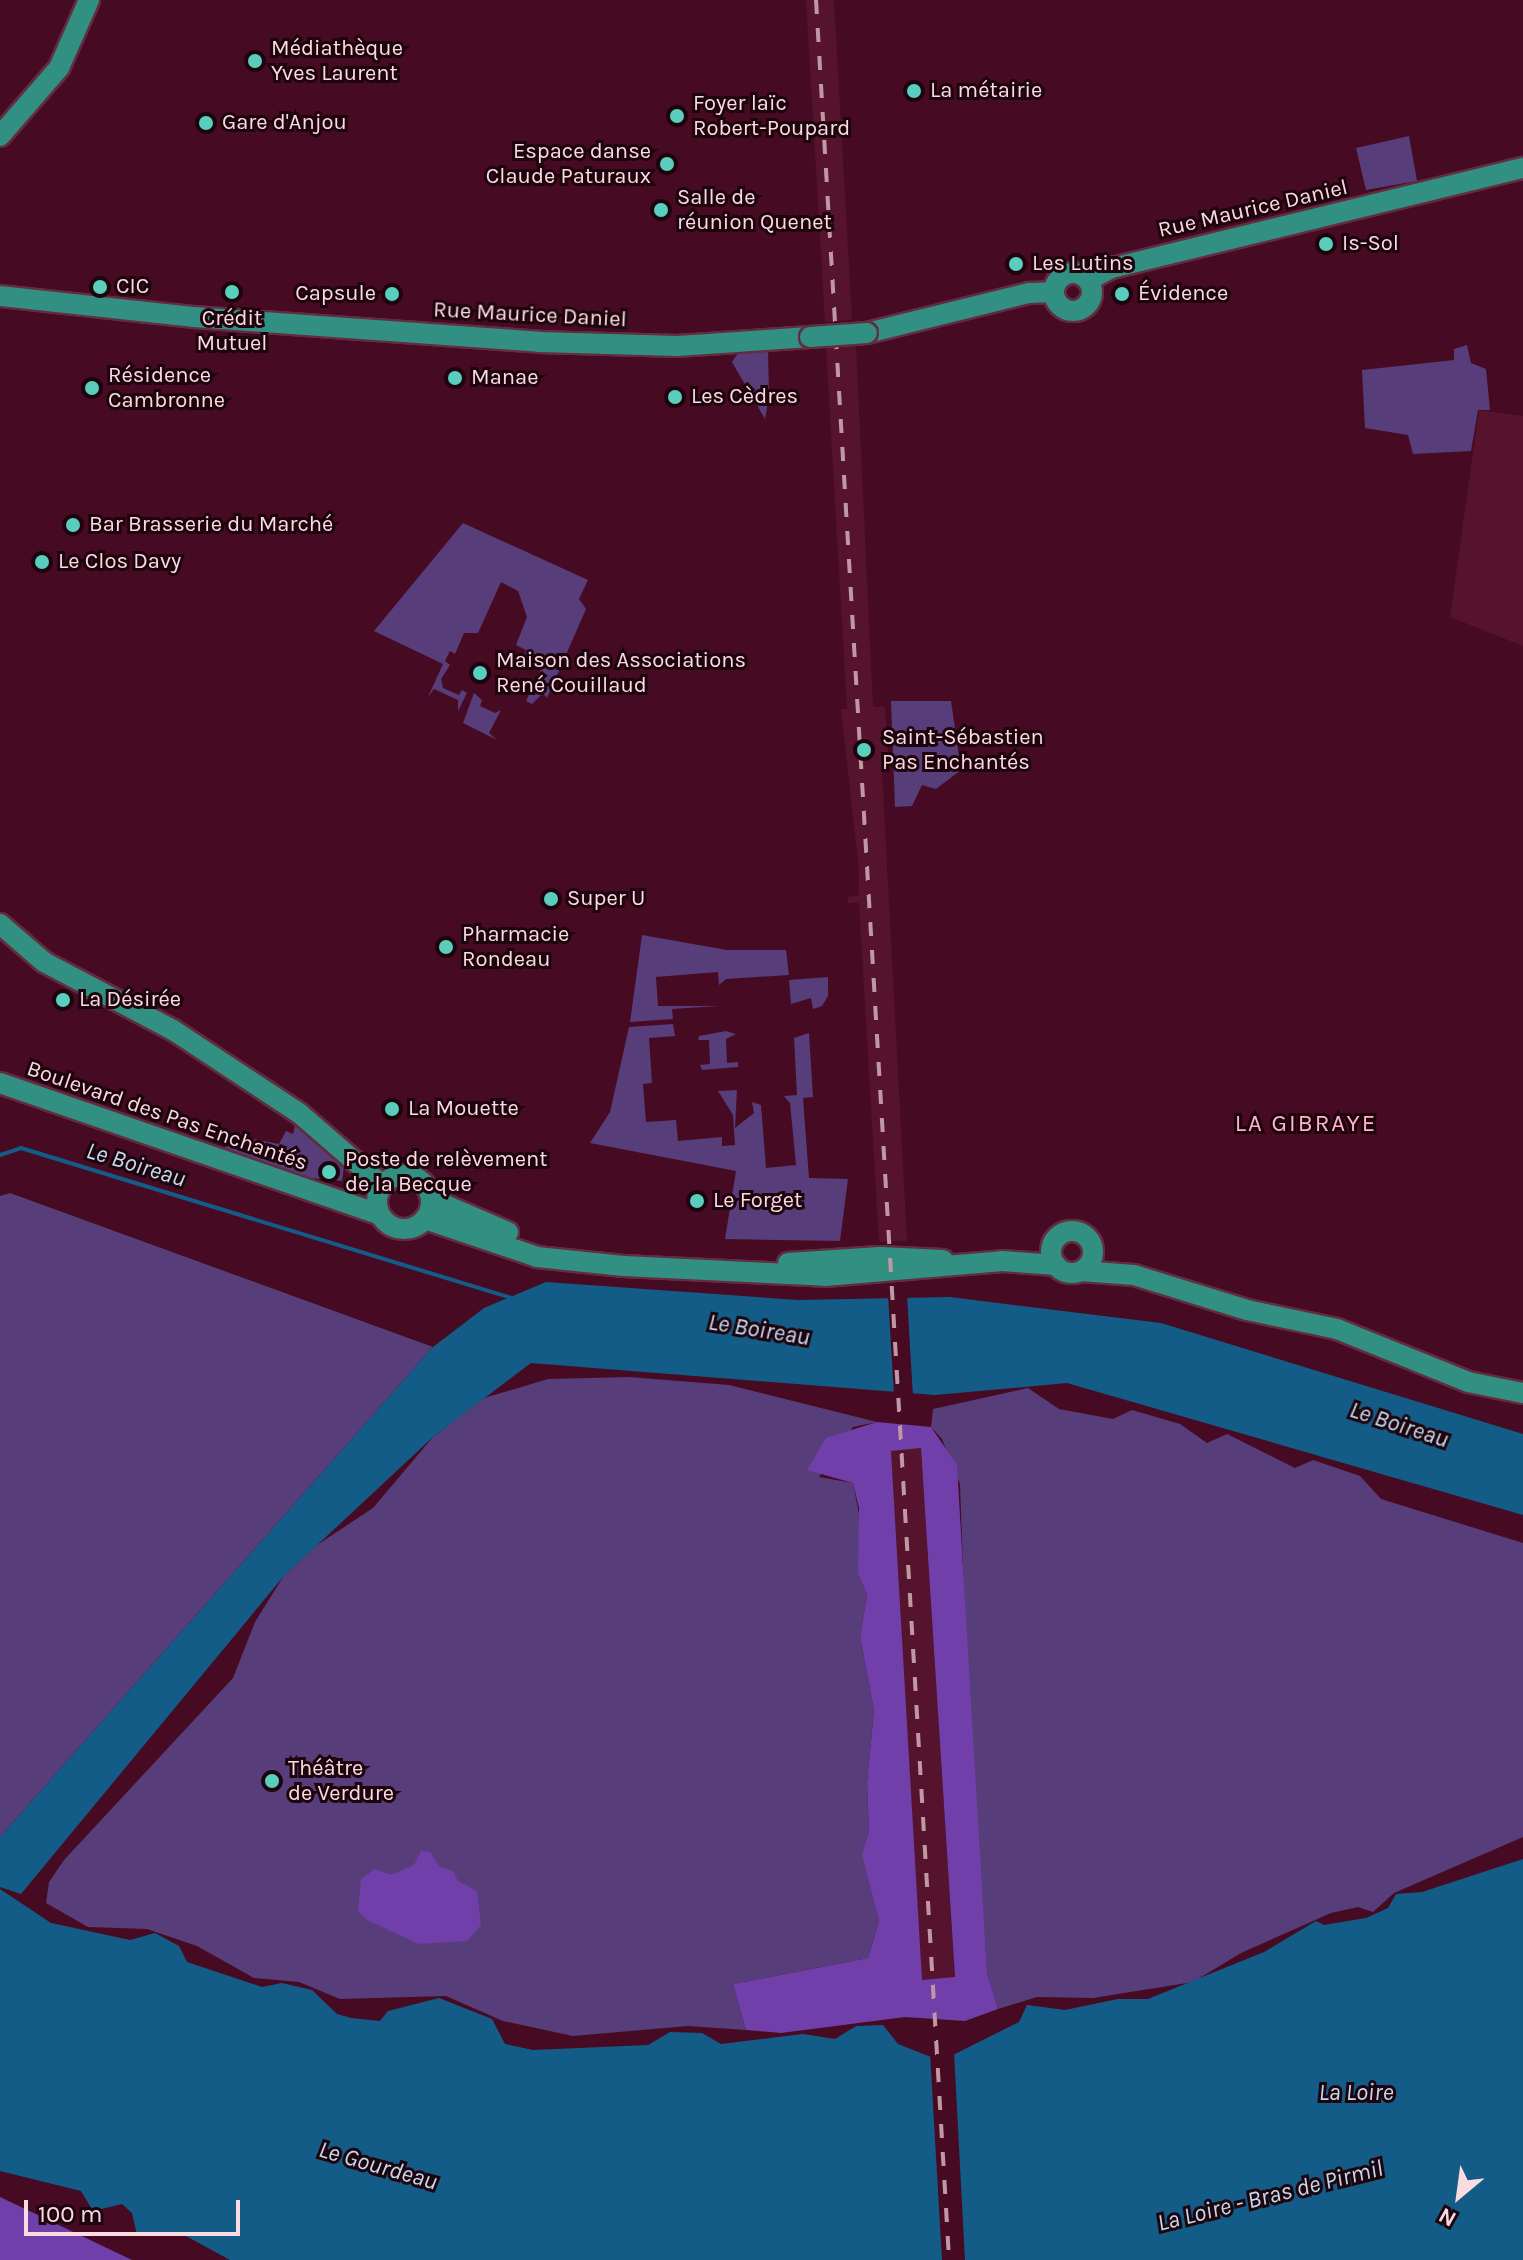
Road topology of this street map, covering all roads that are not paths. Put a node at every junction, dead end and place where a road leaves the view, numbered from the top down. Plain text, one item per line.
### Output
1 (89, 0) edge
2 (0, 136) edge
3 (1523, 168) edge
4 (1089, 280) junction
5 (1054, 292) junction
6 (0, 296) edge
7 (0, 924) edge
8 (0, 1083) edge
9 (385, 1184) junction
10 (319, 1194) junction
11 (431, 1199) junction
12 (379, 1214) junction
13 (425, 1219) junction
14 (1054, 1243) junction
15 (1093, 1250) junction
16 (1002, 1261) junction
17 (603, 1264) junction
18 (1056, 1265) junction
19 (1081, 1271) junction
20 (1134, 1275) junction
21 (1523, 1393) edge

1 - 2 street
3 - 4 street, Rue Maurice Daniel
4 - 5 street
4 - 5 street
5 - 6 street, Rue Maurice Daniel, bridge
7 - 9 street
8 - 10 street, Boulevard des Pas Enchantés
9 - 10 street, Boulevard des Pas Enchantés
9 - 11 street, Boulevard des Pas Enchantés
9 - 12 street
10 - 12 street, Boulevard des Pas Enchantés
11 - 13 street
11 - 17 street, Boulevard des Pas Enchantés
12 - 13 street, Boulevard des Pas Enchantés
13 - 17 street, Boulevard des Pas Enchantés
14 - 15 street
14 - 16 street, Boulevard des Pas Enchantés
14 - 18 street
15 - 19 street
15 - 20 street
16 - 17 street, Boulevard des Pas Enchantés
16 - 18 street, Boulevard des Pas Enchantés
18 - 19 street
19 - 20 street
20 - 21 street

